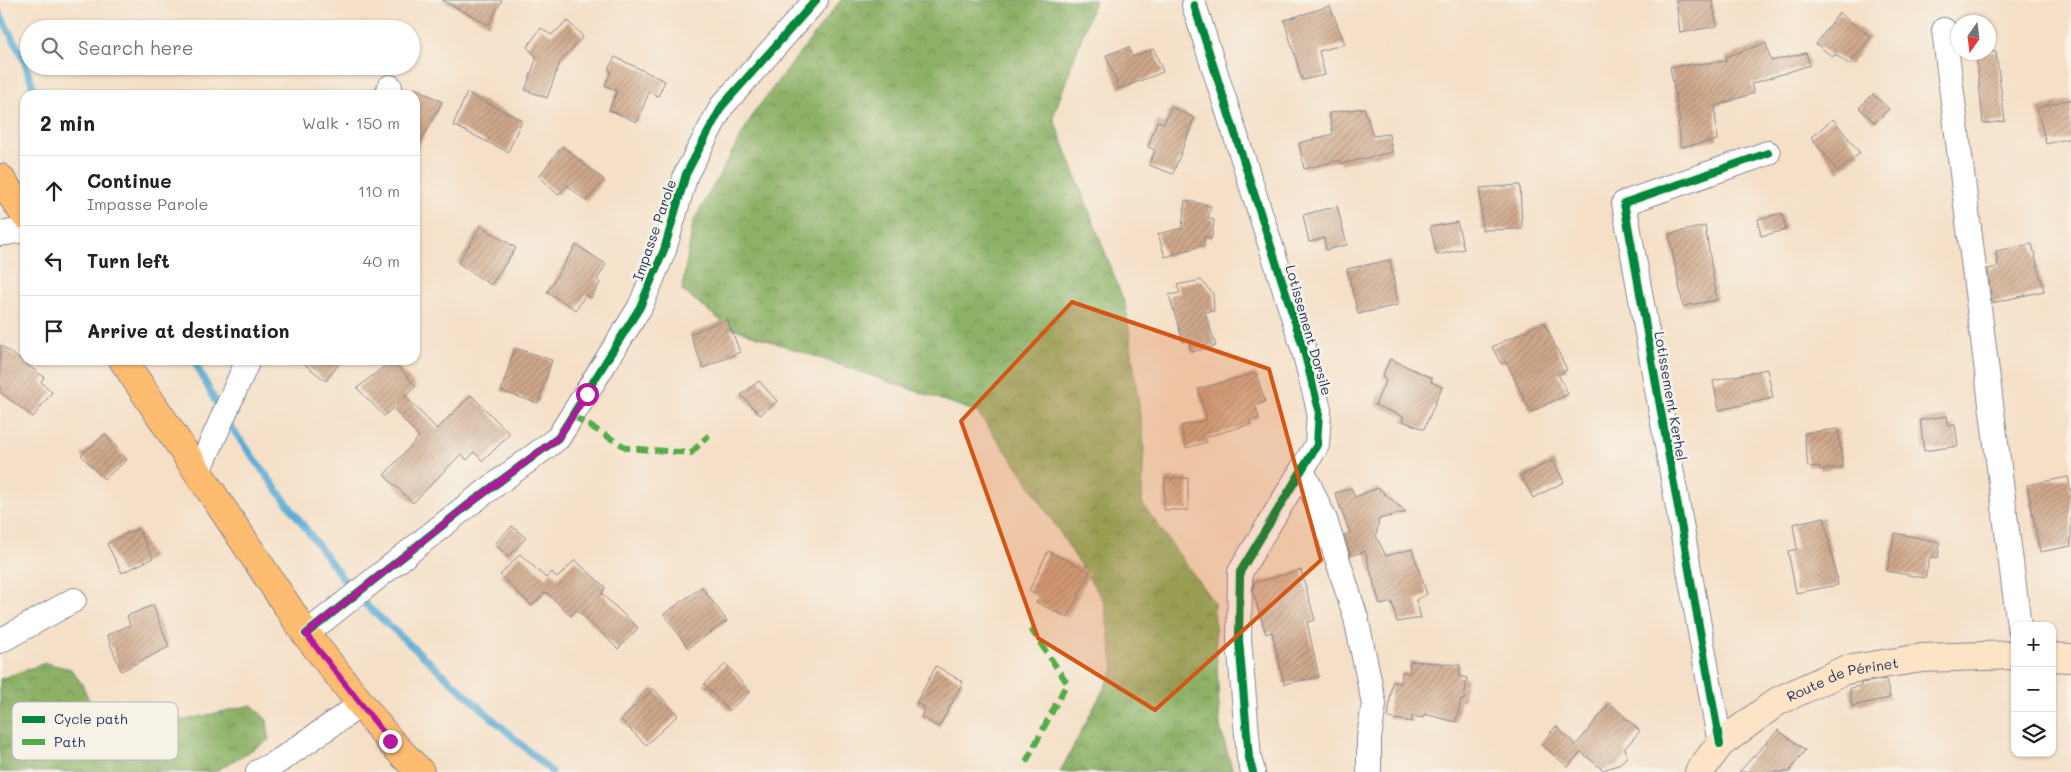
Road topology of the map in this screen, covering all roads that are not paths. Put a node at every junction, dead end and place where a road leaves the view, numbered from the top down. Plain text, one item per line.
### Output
1 (816, 0) edge
2 (1194, 5) dead end
3 (1944, 30) dead end
4 (1768, 153) dead end
5 (0, 178) edge
6 (20, 208) edge
7 (20, 231) edge
8 (0, 234) edge
9 (126, 365) edge
10 (246, 365) edge
11 (1302, 470) junction
12 (199, 472) junction
13 (74, 600) dead end
14 (2018, 622) edge
15 (306, 634) junction
16 (0, 641) edge
17 (2011, 655) edge
18 (2056, 657) edge
19 (2071, 658) edge
20 (360, 705) junction
21 (1720, 744) junction
22 (414, 770) edge
23 (258, 772) edge
24 (1253, 772) edge
25 (1369, 772) edge
26 (1699, 772) edge

1 - 15 street, Impasse Parole
2 - 11 street, Lotissement Dorsile
3 - 14 street
4 - 21 street, Lotissement Kerhel
5 - 6 main road
7 - 8 street
9 - 12 main road
10 - 12 street
11 - 24 street, Lotissement Dorsile
11 - 25 street
12 - 15 main road
13 - 16 street
15 - 20 main road
17 - 21 main road, Route de Périnet
18 - 19 main road
20 - 22 main road
20 - 23 street
21 - 26 main road, Route de Périnet

